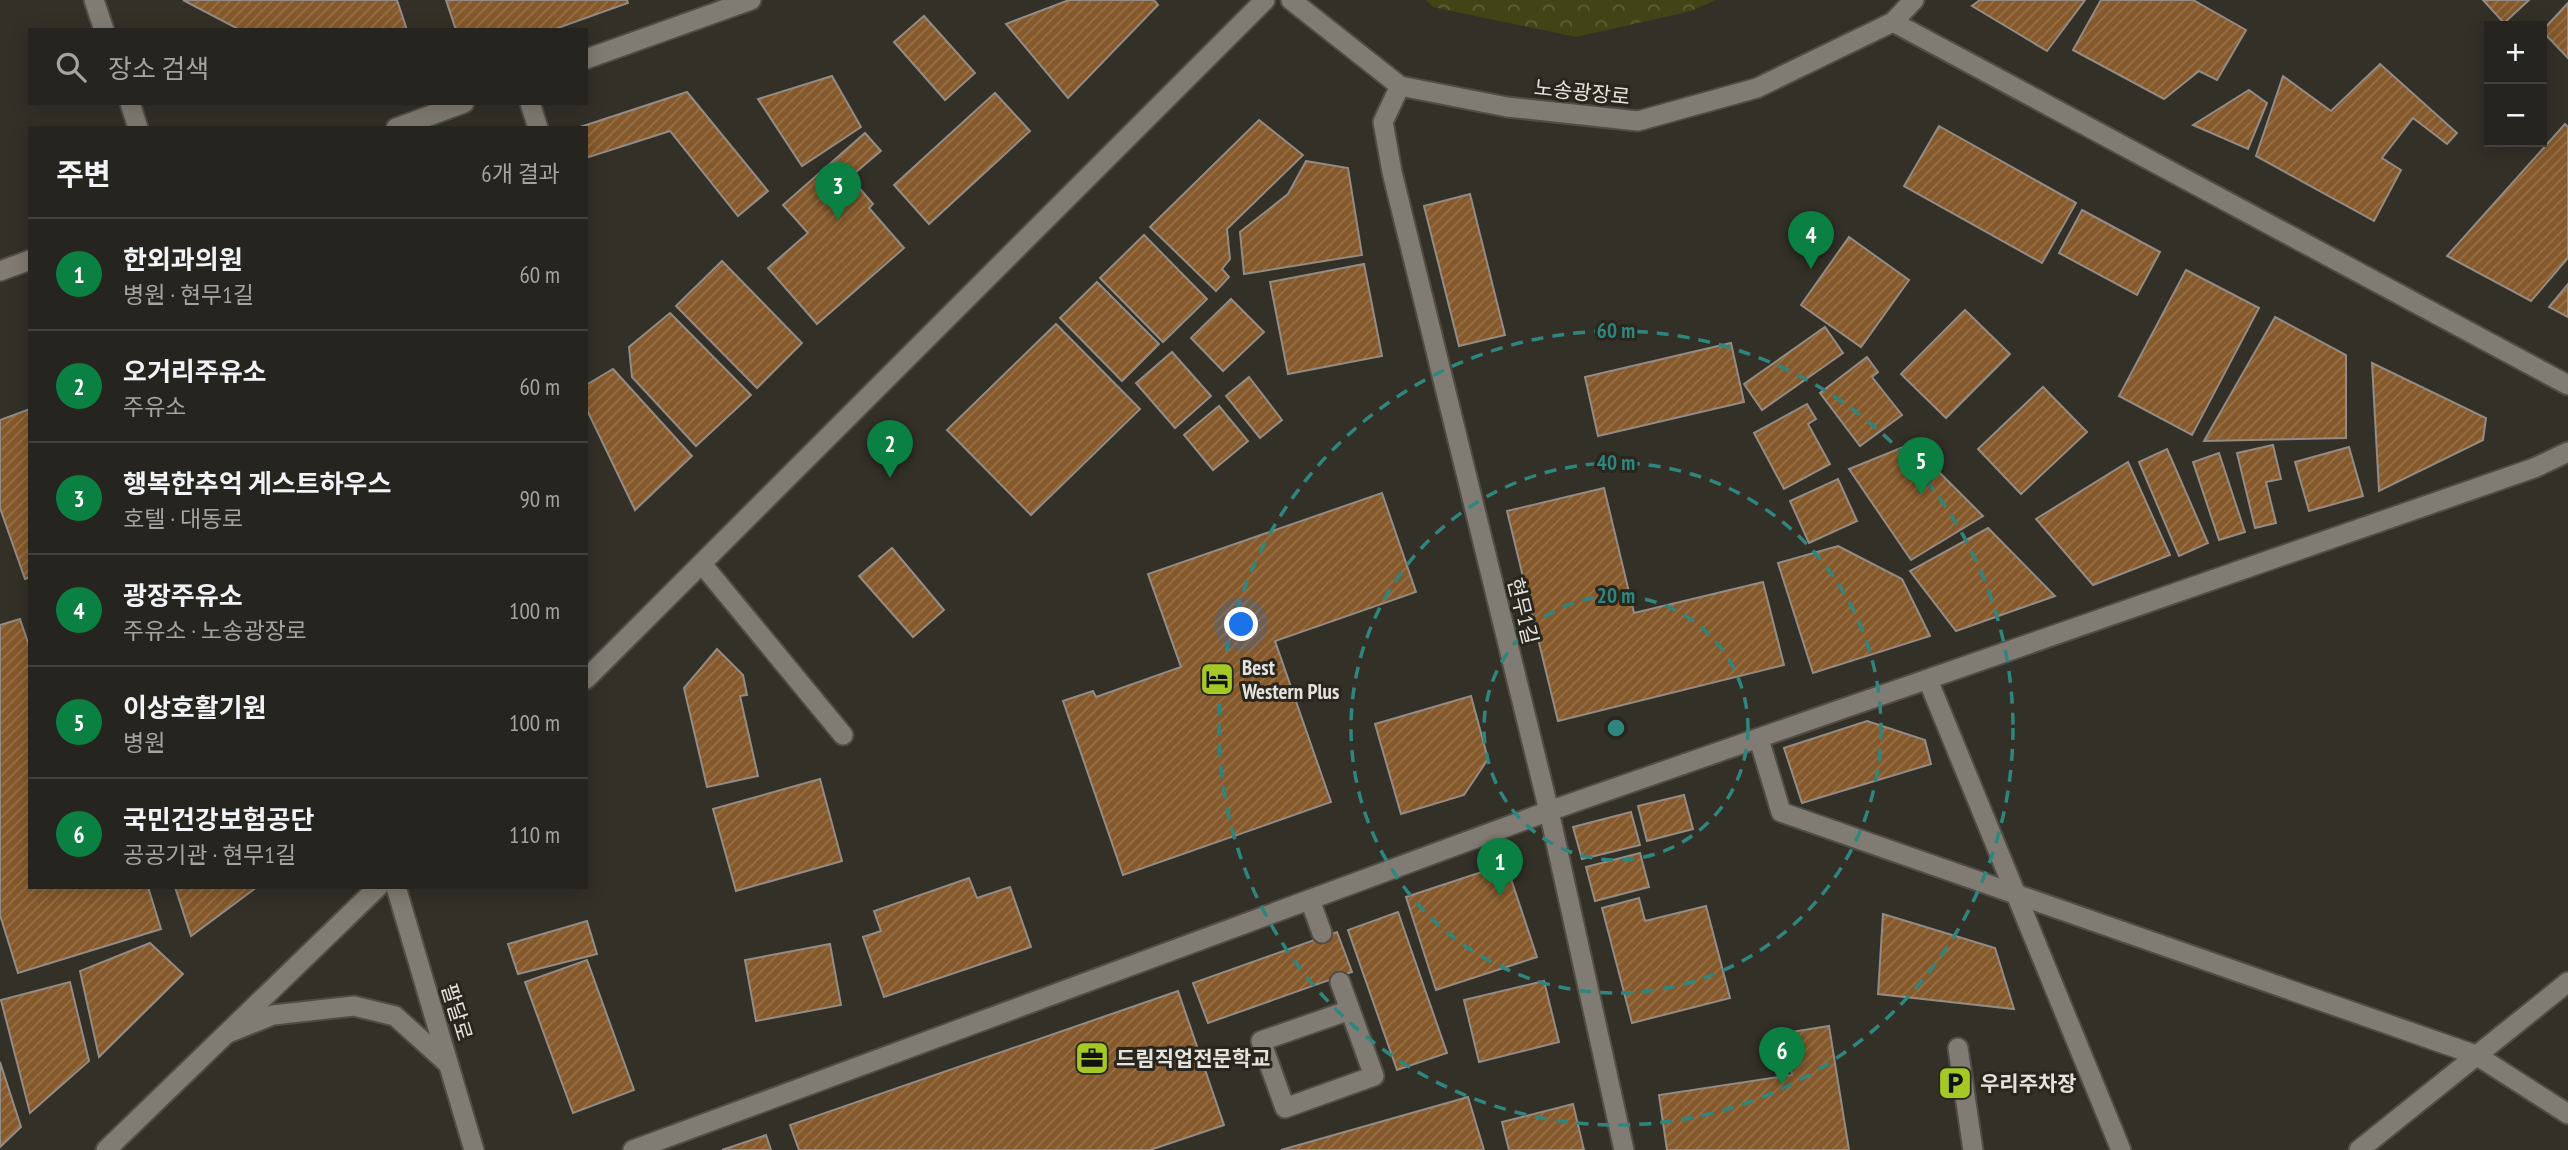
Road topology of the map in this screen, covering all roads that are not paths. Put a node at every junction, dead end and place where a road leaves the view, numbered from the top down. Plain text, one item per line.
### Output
1 (94, 0) edge
2 (751, 0) edge
3 (1265, 0) edge
4 (1291, 0) edge
5 (1914, 0) edge
6 (723, 5) edge
7 (1893, 22) junction
8 (103, 28) edge
9 (588, 58) edge
10 (1400, 86) junction
11 (131, 105) edge
12 (459, 105) edge
13 (531, 105) edge
14 (137, 126) edge
15 (401, 126) edge
16 (537, 126) edge
17 (28, 261) edge
18 (0, 271) edge
19 (2568, 385) edge
20 (2568, 452) edge
21 (702, 564) junction
22 (588, 678) edge
23 (1928, 680) junction
24 (843, 735) dead end
25 (1759, 739) junction
26 (1549, 811) junction
27 (376, 889) edge
28 (397, 889) edge
29 (2017, 895) junction
30 (1310, 900) junction
31 (1322, 933) dead end
32 (1340, 982) dead end
33 (2568, 982) edge
34 (1350, 1010) junction
35 (228, 1033) junction
36 (1958, 1048) dead end
37 (2476, 1055) junction
38 (449, 1065) junction
39 (2568, 1114) edge
40 (106, 1150) edge
41 (474, 1150) edge
42 (633, 1150) edge
43 (1624, 1150) edge
44 (1973, 1150) edge
45 (2121, 1150) edge
46 (2359, 1150) edge

1 - 8 street
2 - 6 street
3 - 21 street
4 - 10 street, 노송광장로
5 - 7 street, 노송광장로
6 - 9 street
7 - 10 street, 노송광장로
7 - 19 street
10 - 26 street, 현무1길
11 - 14 street
12 - 15 street
13 - 16 street
17 - 18 street
20 - 23 street
21 - 22 street
21 - 24 street
23 - 25 street
23 - 29 street
25 - 26 street
25 - 29 street
26 - 30 street
26 - 43 street, 현무1길
27 - 35 street
28 - 38 street, 팔달로
29 - 37 street
29 - 45 street
30 - 31 street
30 - 42 street
32 - 34 street
33 - 37 street
34 - 34 street
35 - 38 street
35 - 40 street
36 - 44 street
37 - 39 street
37 - 46 street
38 - 41 street, 팔달로

